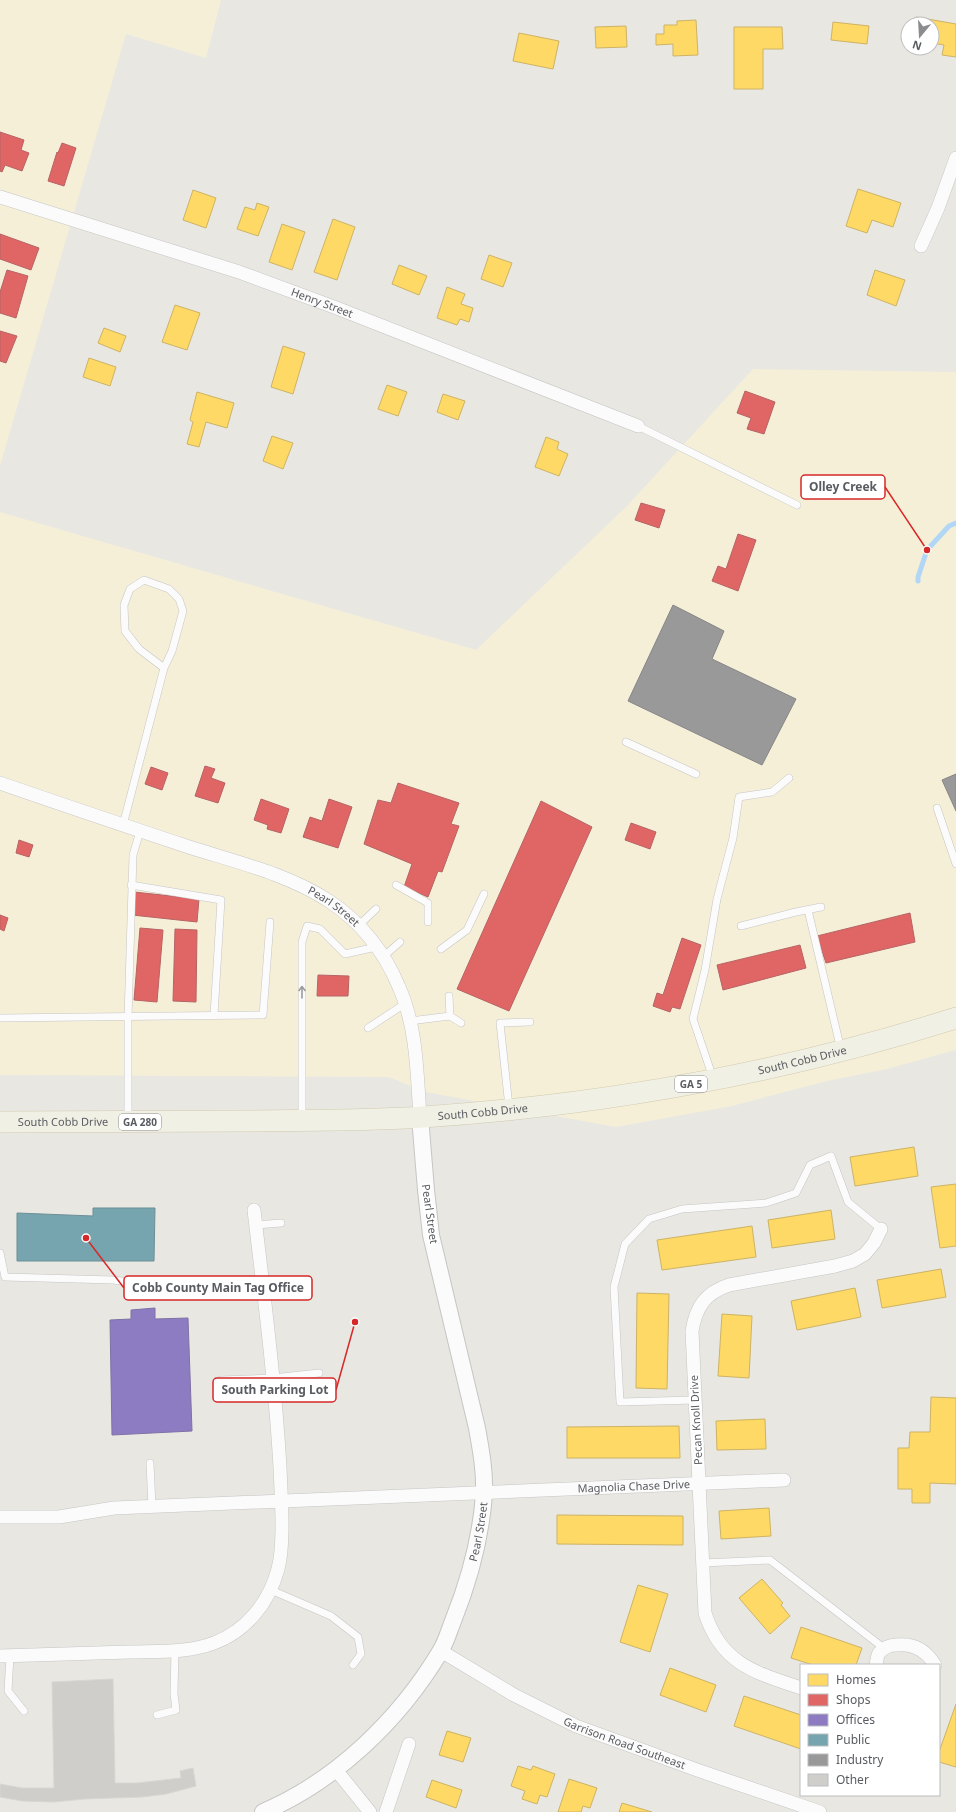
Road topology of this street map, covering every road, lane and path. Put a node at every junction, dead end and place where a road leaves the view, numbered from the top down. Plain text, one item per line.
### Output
1 (956, 158) edge
2 (0, 198) edge
3 (921, 246) dead end
4 (638, 426) joint
5 (797, 505) dead end
6 (164, 668) junction
7 (626, 742) dead end
8 (696, 774) dead end
9 (789, 778) dead end
10 (0, 783) edge
11 (937, 808) dead end
12 (123, 826) junction
13 (140, 831) junction
14 (956, 864) edge
15 (131, 885) junction
16 (396, 885) dead end
17 (484, 894) dead end
18 (821, 908) dead end
19 (376, 909) dead end
20 (808, 910) junction
21 (270, 922) dead end
22 (428, 922) dead end
23 (358, 926) junction
24 (741, 926) dead end
25 (400, 942) dead end
26 (441, 949) dead end
27 (380, 952) junction
28 (449, 996) dead end
29 (406, 1003) junction
30 (214, 1015) junction
31 (450, 1016) junction
32 (128, 1017) junction
33 (1, 1018) edge
34 (956, 1018) edge
35 (410, 1021) junction
36 (530, 1022) dead end
37 (461, 1023) dead end
38 (368, 1028) dead end
39 (841, 1051) junction
40 (714, 1080) junction
41 (510, 1110) junction
42 (420, 1117) junction
43 (302, 1120) junction
44 (0, 1122) edge
45 (128, 1122) junction
46 (254, 1210) dead end
47 (281, 1223) dead end
48 (256, 1225) junction
49 (881, 1229) joint
50 (0, 1252) edge
51 (263, 1289) junction
52 (319, 1373) dead end
53 (273, 1378) junction
54 (222, 1380) dead end
55 (695, 1400) junction
56 (150, 1463) dead end
57 (784, 1480) dead end
58 (699, 1483) junction
59 (484, 1493) junction
60 (281, 1502) junction
61 (152, 1507) junction
62 (0, 1517) edge
63 (703, 1563) junction
64 (270, 1590) junction
65 (885, 1649) junction
66 (175, 1650) junction
67 (441, 1651) junction
68 (5, 1656) edge
69 (876, 1664) edge
70 (934, 1664) edge
71 (353, 1665) dead end
72 (800, 1688) edge
73 (24, 1711) dead end
74 (157, 1716) dead end
75 (409, 1744) dead end
76 (336, 1770) junction
77 (263, 1812) edge
78 (370, 1812) edge
79 (386, 1812) edge
80 (820, 1812) edge

1 - 3 street
2 - 4 street, Henry Street
4 - 5 lane
6 - 6 lane
6 - 12 lane
7 - 8 lane
9 - 40 lane
10 - 12 street, Pearl Street
11 - 14 lane
12 - 13 street, Pearl Street
13 - 15 lane
13 - 23 street, Pearl Street
15 - 30 lane
15 - 32 lane
16 - 22 lane
17 - 26 lane
18 - 20 lane
19 - 23 lane
20 - 24 lane
20 - 39 lane
21 - 30 lane
23 - 27 street, Pearl Street
25 - 27 lane
27 - 29 street, Pearl Street
43 -> 27 lane
28 - 31 lane
29 - 35 street, Pearl Street
29 - 38 lane
30 - 32 lane
31 - 35 lane
31 - 37 lane
32 - 33 lane
32 - 45 lane
34 - 39 main road, South Cobb Drive / GA 5
35 - 42 street, Pearl Street
36 - 41 lane
39 - 40 main road, South Cobb Drive / GA 5
40 - 41 main road, South Cobb Drive / GA 5
41 - 42 main road, South Cobb Drive / GA 5
42 - 43 main road, South Cobb Drive / GA 280
42 - 59 street, Pearl Street
43 - 45 main road, South Cobb Drive / GA 280
44 - 45 main road, South Cobb Drive / GA 280
46 - 48 street
47 - 48 lane
48 - 51 street
49 - 55 street, Pecan Knoll Drive
49 - 55 lane
50 - 51 lane
51 - 53 street
52 - 53 lane
53 - 54 lane
53 - 60 street
55 - 58 street, Pecan Knoll Drive
56 - 61 lane
57 - 58 street, Magnolia Chase Drive
58 - 59 street, Magnolia Chase Drive
58 - 63 street, Pecan Knoll Drive
59 - 60 street, Magnolia Chase Drive
59 - 67 street, Pearl Street
60 - 61 street, Magnolia Chase Drive
60 - 64 street
61 - 62 street, Magnolia Chase Drive
63 - 65 lane
63 - 72 street, Pecan Knoll Drive
64 - 66 street
64 - 71 lane
65 - 69 street
65 - 70 street
66 - 68 street
66 - 74 lane
67 - 76 street, Pearl Street
67 - 80 street, Garrison Road Southeast
68 - 73 lane
75 - 79 street
76 - 77 street, Pearl Street
76 - 78 street

